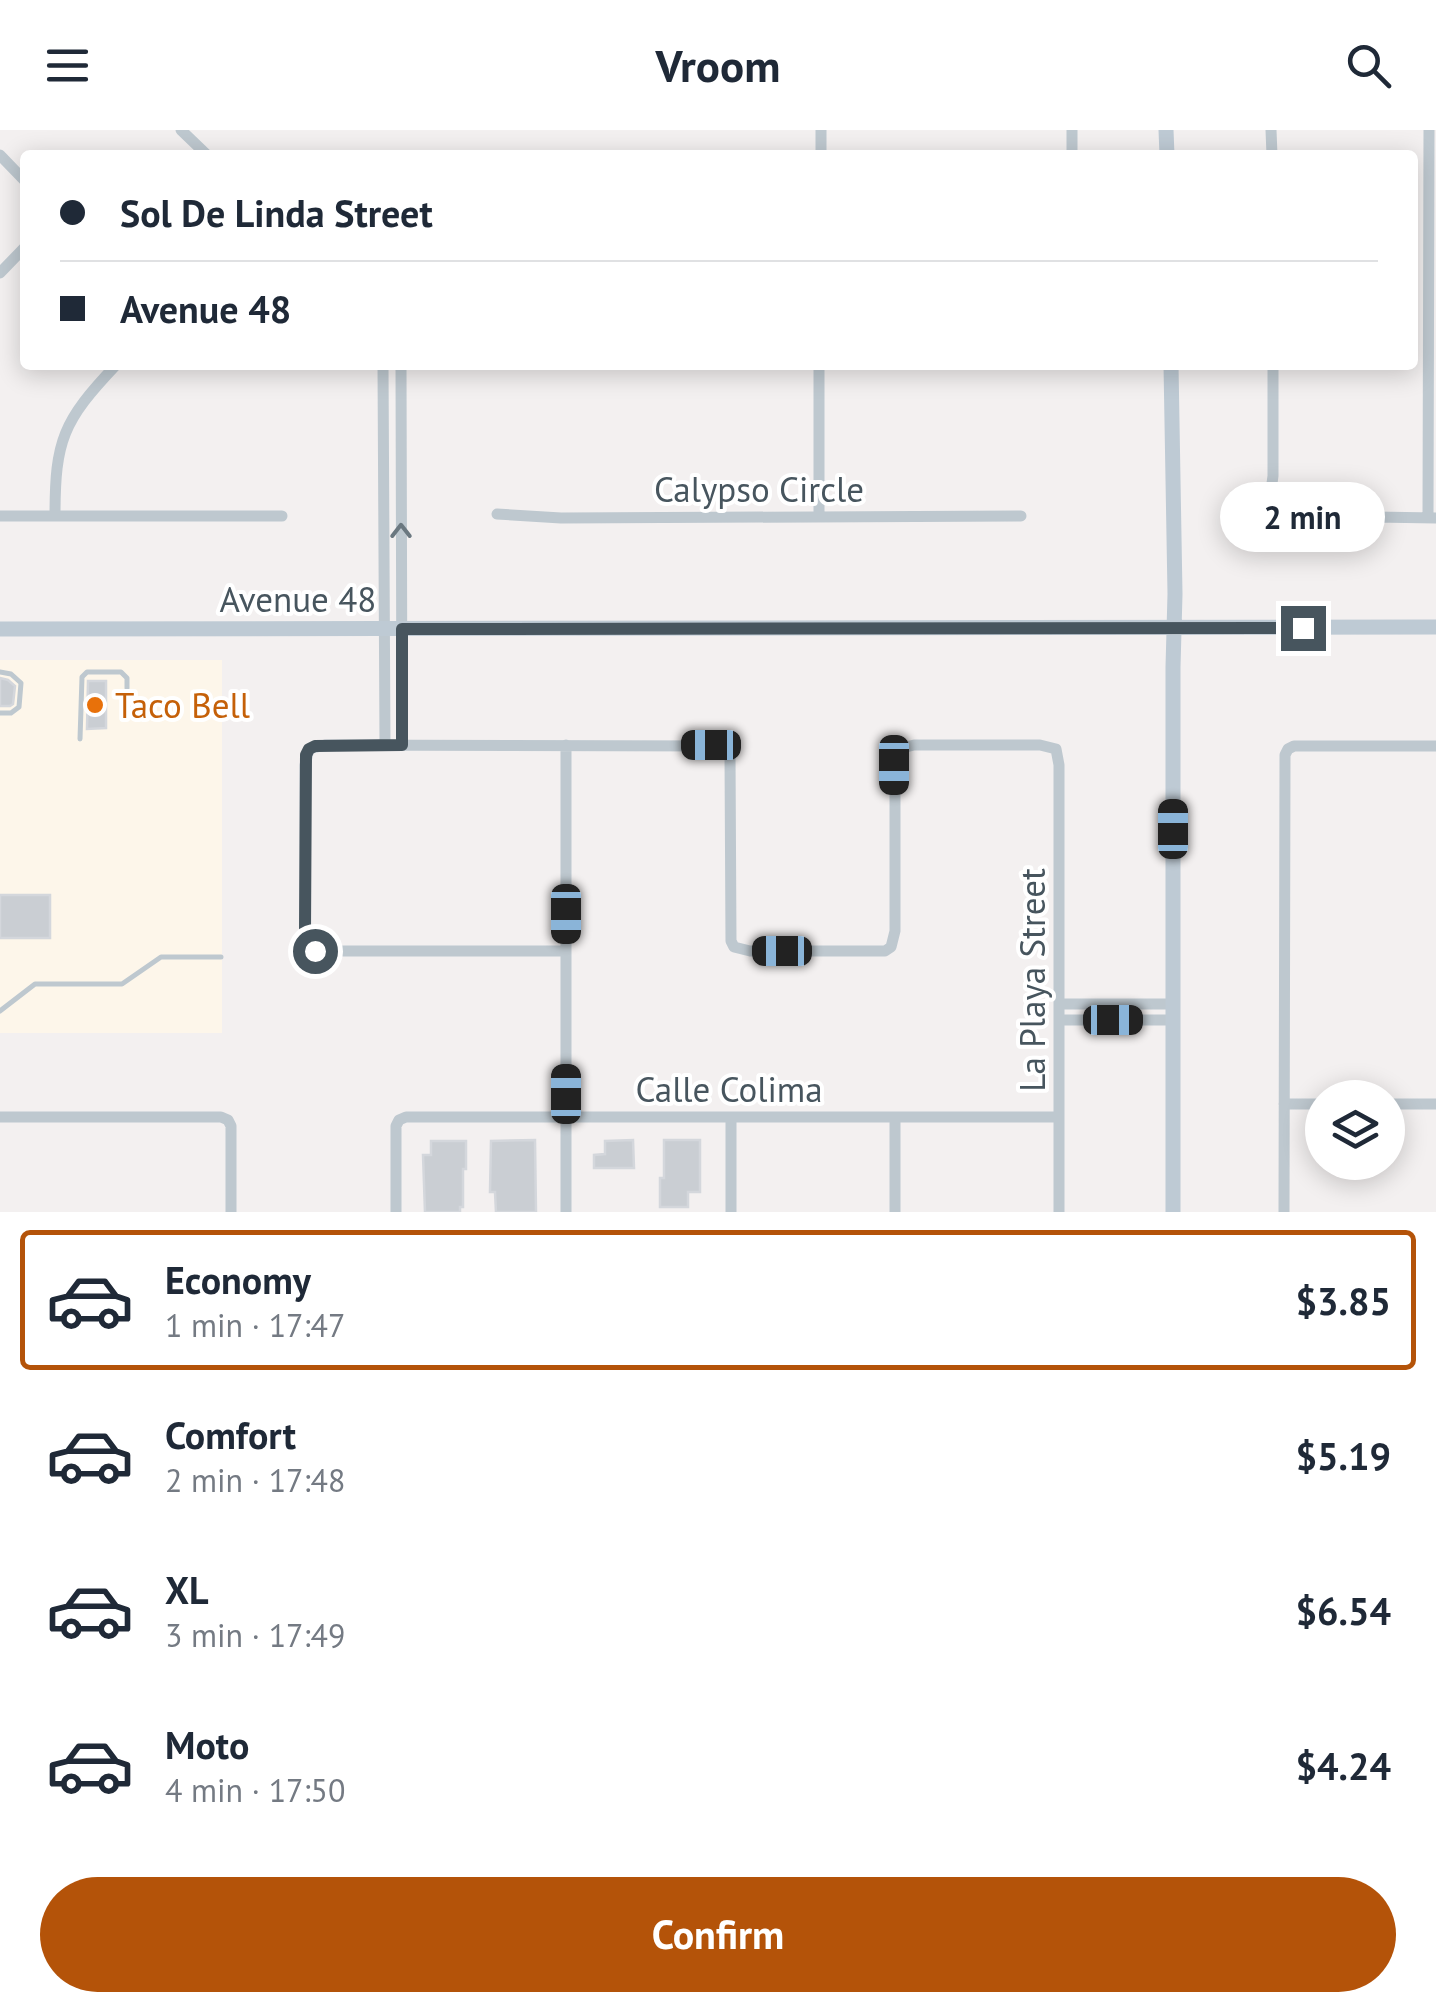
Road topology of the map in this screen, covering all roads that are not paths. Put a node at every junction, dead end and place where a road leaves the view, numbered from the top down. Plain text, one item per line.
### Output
1 (181, 130) edge
2 (1429, 130) edge
3 (202, 150) edge
4 (0, 154) edge
5 (20, 176) edge
6 (20, 252) edge
7 (0, 273) edge
8 (111, 370) edge
9 (384, 370) edge
10 (401, 370) edge
11 (819, 370) edge
12 (1171, 370) edge
13 (1273, 370) edge
14 (497, 514) dead end
15 (0, 516) edge
16 (54, 516) junction
17 (282, 516) dead end
18 (820, 516) junction
19 (1021, 516) dead end
20 (1432, 518) edge
21 (1436, 627) edge
22 (1174, 628) junction
23 (384, 629) junction
24 (402, 629) junction
25 (0, 630) edge
26 (0, 672) edge
27 (127, 688) dead end
28 (0, 713) edge
29 (80, 739) dead end
30 (384, 745) junction
31 (402, 745) junction
32 (566, 745) junction
33 (1436, 746) edge
34 (566, 951) junction
35 (221, 957) dead end
36 (1059, 1004) junction
37 (0, 1010) edge
38 (1174, 1012) junction
39 (1059, 1020) junction
40 (1284, 1104) junction
41 (1305, 1104) edge
42 (1405, 1104) edge
43 (1436, 1104) edge
44 (0, 1116) edge
45 (566, 1116) junction
46 (730, 1116) junction
47 (895, 1116) junction
48 (1059, 1116) junction
49 (231, 1212) edge
50 (396, 1212) edge
51 (566, 1212) edge
52 (730, 1212) edge
53 (895, 1212) edge
54 (1059, 1212) edge
55 (1174, 1212) edge
56 (1284, 1212) edge

1 - 3 street
2 - 20 street
4 - 5 street
6 - 7 street
8 - 16 street
9 - 23 street
24 -> 10 street
11 - 18 street
12 - 22 main road
13 - 20 street
14 - 18 street, Calypso Circle
15 - 16 street
16 - 17 street
18 - 19 street, Calypso Circle
21 - 22 main road, Avenue 48
22 - 24 main road, Avenue 48
22 - 38 main road
23 - 24 main road, Avenue 48
23 - 25 main road, Avenue 48
23 - 30 street
24 - 31 street
26 - 28 lane
27 - 29 lane
30 - 31 street
30 - 34 street
31 - 32 street
32 - 34 street
32 - 36 street, La Playa Street
33 - 40 street
34 - 45 street
35 - 37 lane
36 - 38 street
36 - 39 street, La Playa Street
38 - 39 street
38 - 55 main road
39 - 48 street, La Playa Street
40 - 41 street
40 - 56 street
42 - 43 street
44 - 49 street
45 - 46 street, Calle Colima
45 - 50 street, Calle Colima
45 - 51 street
46 - 47 street, Calle Colima
46 - 52 street
47 - 48 street, Calle Colima
47 - 53 street
48 - 54 street, La Playa Street

